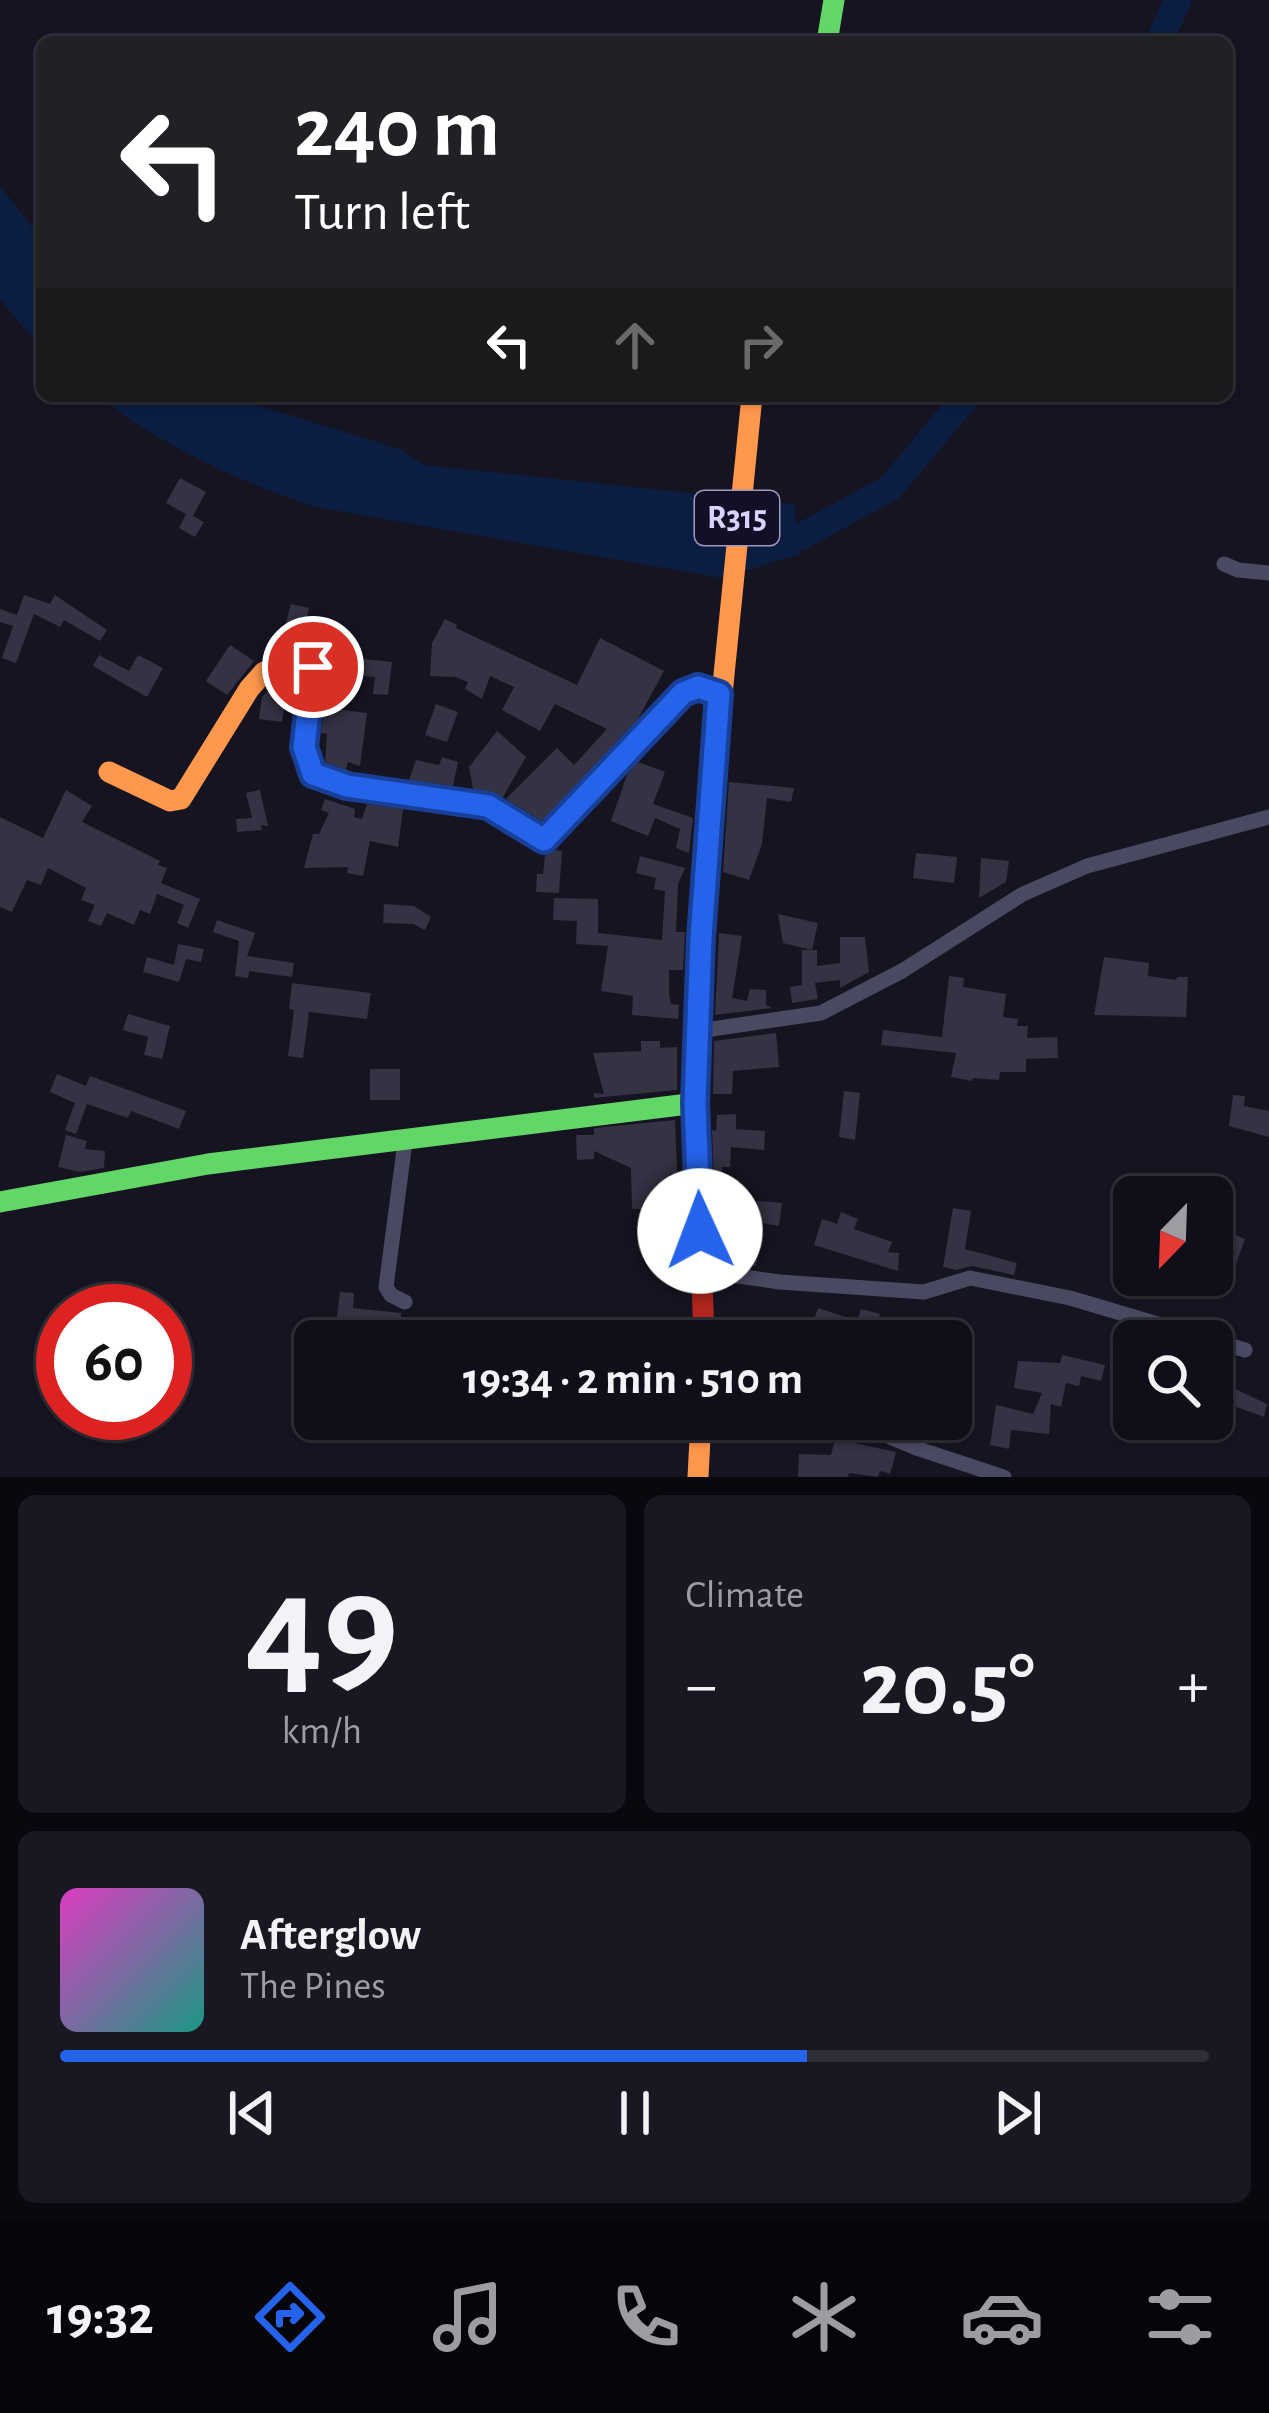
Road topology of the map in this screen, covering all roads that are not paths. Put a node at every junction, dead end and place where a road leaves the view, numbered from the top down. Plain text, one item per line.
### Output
1 (833, 0) edge
2 (828, 36) edge
3 (751, 402) edge
4 (1223, 564) dead end
5 (1269, 573) edge
6 (719, 694) junction
7 (109, 772) dead end
8 (1269, 818) edge
9 (698, 1031) junction
10 (695, 1103) junction
11 (405, 1142) junction
12 (0, 1202) edge
13 (702, 1271) junction
14 (405, 1302) dead end
15 (703, 1320) edge
16 (1245, 1350) dead end
17 (700, 1440) edge
18 (897, 1440) edge
19 (698, 1477) edge
20 (1004, 1477) edge

1 - 2 street
3 - 6 street, R315
4 - 5 street
6 - 7 street
6 - 9 street, R315
8 - 9 street
9 - 10 street, R315
10 - 11 street
10 - 13 street, R315
11 - 12 street
11 - 14 street
13 - 15 street, R315
13 - 16 street
17 - 19 street
18 - 20 street

